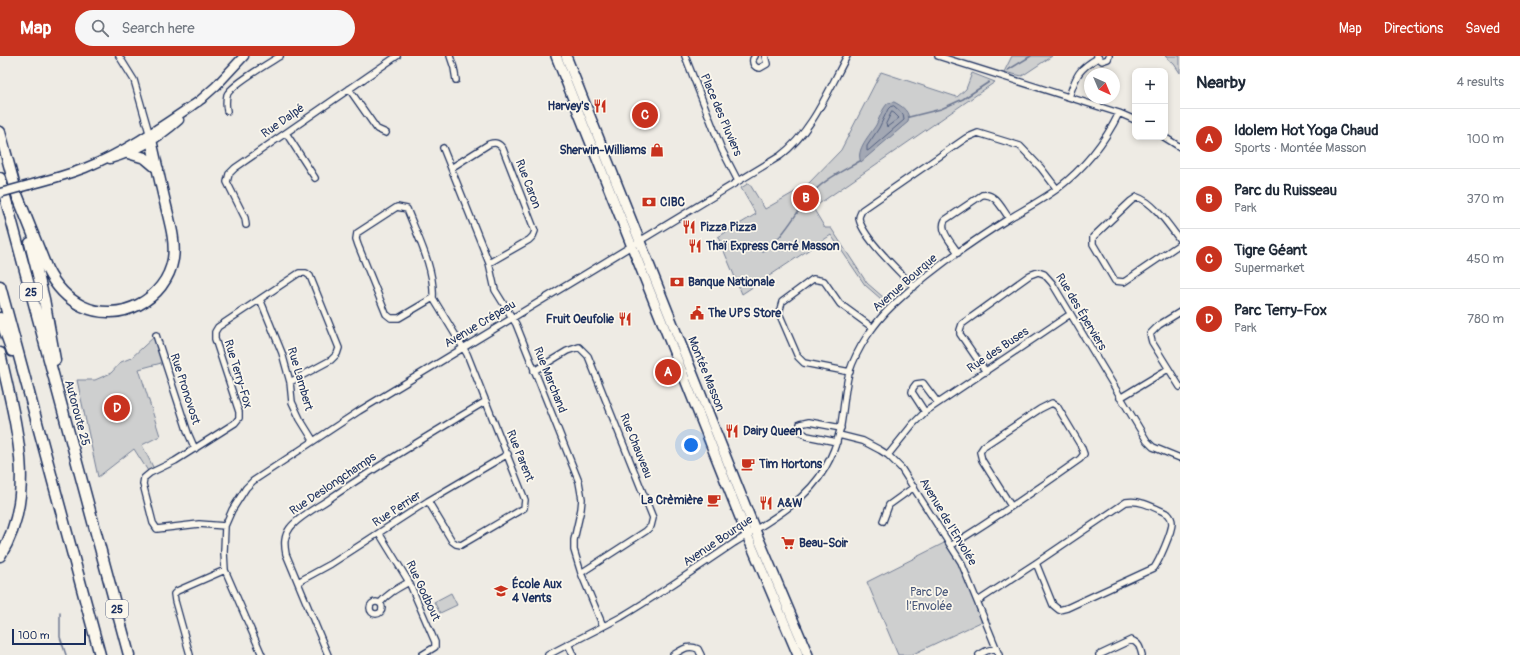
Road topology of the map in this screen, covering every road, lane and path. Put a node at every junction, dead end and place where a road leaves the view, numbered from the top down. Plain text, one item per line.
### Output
1 (119, 56) edge
2 (244, 56) edge
3 (280, 56) edge
4 (397, 56) edge
5 (450, 56) edge
6 (556, 56) edge
7 (566, 56) edge
8 (685, 56) edge
9 (755, 56) edge
10 (765, 56) edge
11 (846, 56) edge
12 (938, 56) edge
13 (1109, 56) edge
14 (946, 57) edge
15 (1098, 57) edge
16 (456, 80) dead end
17 (348, 89) junction
18 (1070, 97) junction
19 (227, 111) dead end
20 (1119, 113) junction
21 (1132, 119) edge
22 (0, 132) edge
23 (286, 133) junction
24 (386, 133) dead end
25 (150, 137) junction
26 (1168, 140) edge
27 (443, 148) dead end
28 (1180, 148) edge
29 (128, 153) junction
30 (92, 164) junction
31 (451, 168) junction
32 (158, 169) junction
33 (0, 178) edge
34 (315, 178) dead end
35 (738, 181) junction
36 (1057, 189) junction
37 (16, 192) junction
38 (0, 193) edge
39 (1009, 218) junction
40 (246, 225) dead end
41 (1180, 240) edge
42 (636, 243) junction
43 (1180, 244) edge
44 (958, 252) junction
45 (489, 263) junction
46 (0, 286) edge
47 (914, 287) junction
48 (433, 298) junction
49 (260, 299) junction
50 (1180, 312) edge
51 (1070, 315) junction
52 (511, 317) junction
53 (0, 318) edge
54 (872, 328) junction
55 (156, 335) dead end
56 (463, 347) junction
57 (0, 353) edge
58 (1168, 369) junction
59 (534, 370) junction
60 (850, 372) junction
61 (986, 372) junction
62 (290, 382) junction
63 (1180, 387) edge
64 (1120, 398) junction
65 (486, 401) junction
66 (31, 402) junction
67 (938, 403) junction
68 (62, 405) junction
69 (925, 412) junction
70 (840, 432) junction
71 (313, 440) junction
72 (837, 442) junction
73 (195, 449) junction
74 (508, 454) junction
75 (888, 455) junction
76 (1180, 458) edge
77 (914, 487) junction
78 (428, 501) junction
79 (1011, 506) junction
80 (883, 521) dead end
81 (225, 526) junction
82 (751, 532) junction
83 (379, 533) junction
84 (952, 545) junction
85 (0, 556) edge
86 (1036, 563) junction
87 (225, 570) junction
88 (581, 573) junction
89 (298, 582) junction
90 (409, 582) junction
91 (978, 601) junction
92 (380, 603) dead end
93 (603, 626) junction
94 (568, 644) junction
95 (996, 648) junction
96 (100, 655) edge
97 (129, 655) edge
98 (190, 655) edge
99 (262, 655) edge
100 (328, 655) edge
101 (422, 655) edge
102 (548, 655) edge
103 (573, 655) edge
104 (673, 655) edge
105 (701, 655) edge
106 (798, 655) edge
107 (808, 655) edge
108 (979, 655) edge
109 (999, 655) edge
110 (1099, 655) edge
111 (1142, 655) edge

1 - 25 street
2 - 25 street
3 - 19 street
4 - 17 street, Rue Dalpé
5 - 16 street
6 - 42 main road, Montée Masson
7 - 42 main road, Montée Masson
8 - 35 street, Place des Pluviers
9 - 10 street
11 - 35 street, Avenue Crépeau
12 - 14 street
13 - 15 street
14 - 18 street
15 - 18 street
17 - 23 street, Rue Dalpé
17 - 24 street
18 - 20 street
20 - 21 street
20 - 36 street, Avenue Bourque
22 - 37 highway
23 - 34 street
23 - 40 street, Rue Dalpé
25 - 29 street
25 - 30 street
25 - 32 highway
26 - 28 street
27 - 31 street, Rue Marchand
29 - 30 street
29 - 32 highway
30 - 38 street, bridge
31 - 45 street, Rue Marchand
31 - 45 street, Rue Caron
32 - 37 highway
33 - 68 highway, Autoroute 25 / 25
35 - 42 street, Avenue Crépeau
36 - 39 street, Avenue Bourque
36 - 47 street
37 - 68 highway
39 - 44 street, Avenue Bourque
39 - 44 street
41 - 43 street
42 - 52 street, Avenue Crépeau
42 - 82 main road, Montée Masson
44 - 47 street, Avenue Bourque
45 - 52 street, Rue Marchand
46 - 66 highway, 25
47 - 54 street, Avenue Bourque
48 - 48 street, Rue Parent
48 - 56 street, Rue Parent
49 - 62 street, Rue Lambert
49 - 62 street, Rue Terry-Fox
49 - 73 street, Rue Terry-Fox
50 - 58 street
51 - 61 street, Rue des Buses
51 - 61 street, Rue des Éperviers
51 - 64 street, Rue des Éperviers
52 - 56 street, Avenue Crépeau
52 - 59 street, Rue Marchand
53 - 66 highway
54 - 60 street, Avenue Bourque
54 - 60 street
55 - 73 street, Rue Pronovost
56 - 65 street, Rue Parent
56 - 71 street, Avenue Crépeau
57 - 85 highway
58 - 63 street
58 - 64 street
59 - 88 street, Rue Marchand
59 - 88 street, Rue Chauveau
60 - 70 street, Avenue Bourque
61 - 67 street, Rue des Buses
62 - 71 street, Rue Lambert
64 - 76 street, Rue des Éperviers
65 - 74 street, Rue Parent
65 - 89 street, Rue Deslongchamps
66 - 96 highway, 25
67 - 69 street, Rue des Buses
67 - 69 street
68 - 97 highway, Autoroute 25 / 25
69 - 75 street, Rue des Buses
70 - 72 street, Avenue Bourque
70 - 72 street, Avenue de l'Envolée
70 - 75 street, Avenue de l'Envolée
71 - 81 street, Avenue Crépeau
72 - 82 street, Avenue Bourque
73 - 81 street, Rue Terry-Fox
74 - 78 street, Rue Perrier
74 - 78 street, Rue Parent
75 - 77 street, Avenue de l'Envolée
77 - 80 street
77 - 84 street, Avenue de l'Envolée
78 - 83 street, Rue Perrier
79 - 79 street
79 - 84 street
81 - 87 street, Avenue Crépeau
82 - 93 street, Avenue Bourque
82 - 106 main road, Montée Masson
82 - 107 main road, Montée Masson
83 - 89 street, Rue Perrier
83 - 90 street, Rue Godbout
84 - 91 street, Avenue de l'Envolée
86 - 86 street
86 - 91 street
87 - 98 street
87 - 99 street, Avenue Crépeau
88 - 93 street, Rue Marchand
89 - 100 street, Rue Deslongchamps
90 - 92 street
90 - 101 street, Rue Godbout
91 - 95 street, Avenue de l'Envolée
93 - 94 street, Avenue Bourque
94 - 102 street, Avenue Bourque
94 - 103 street
95 - 108 street
95 - 109 street, Avenue de l'Envolée
104 - 105 street
110 - 111 street

